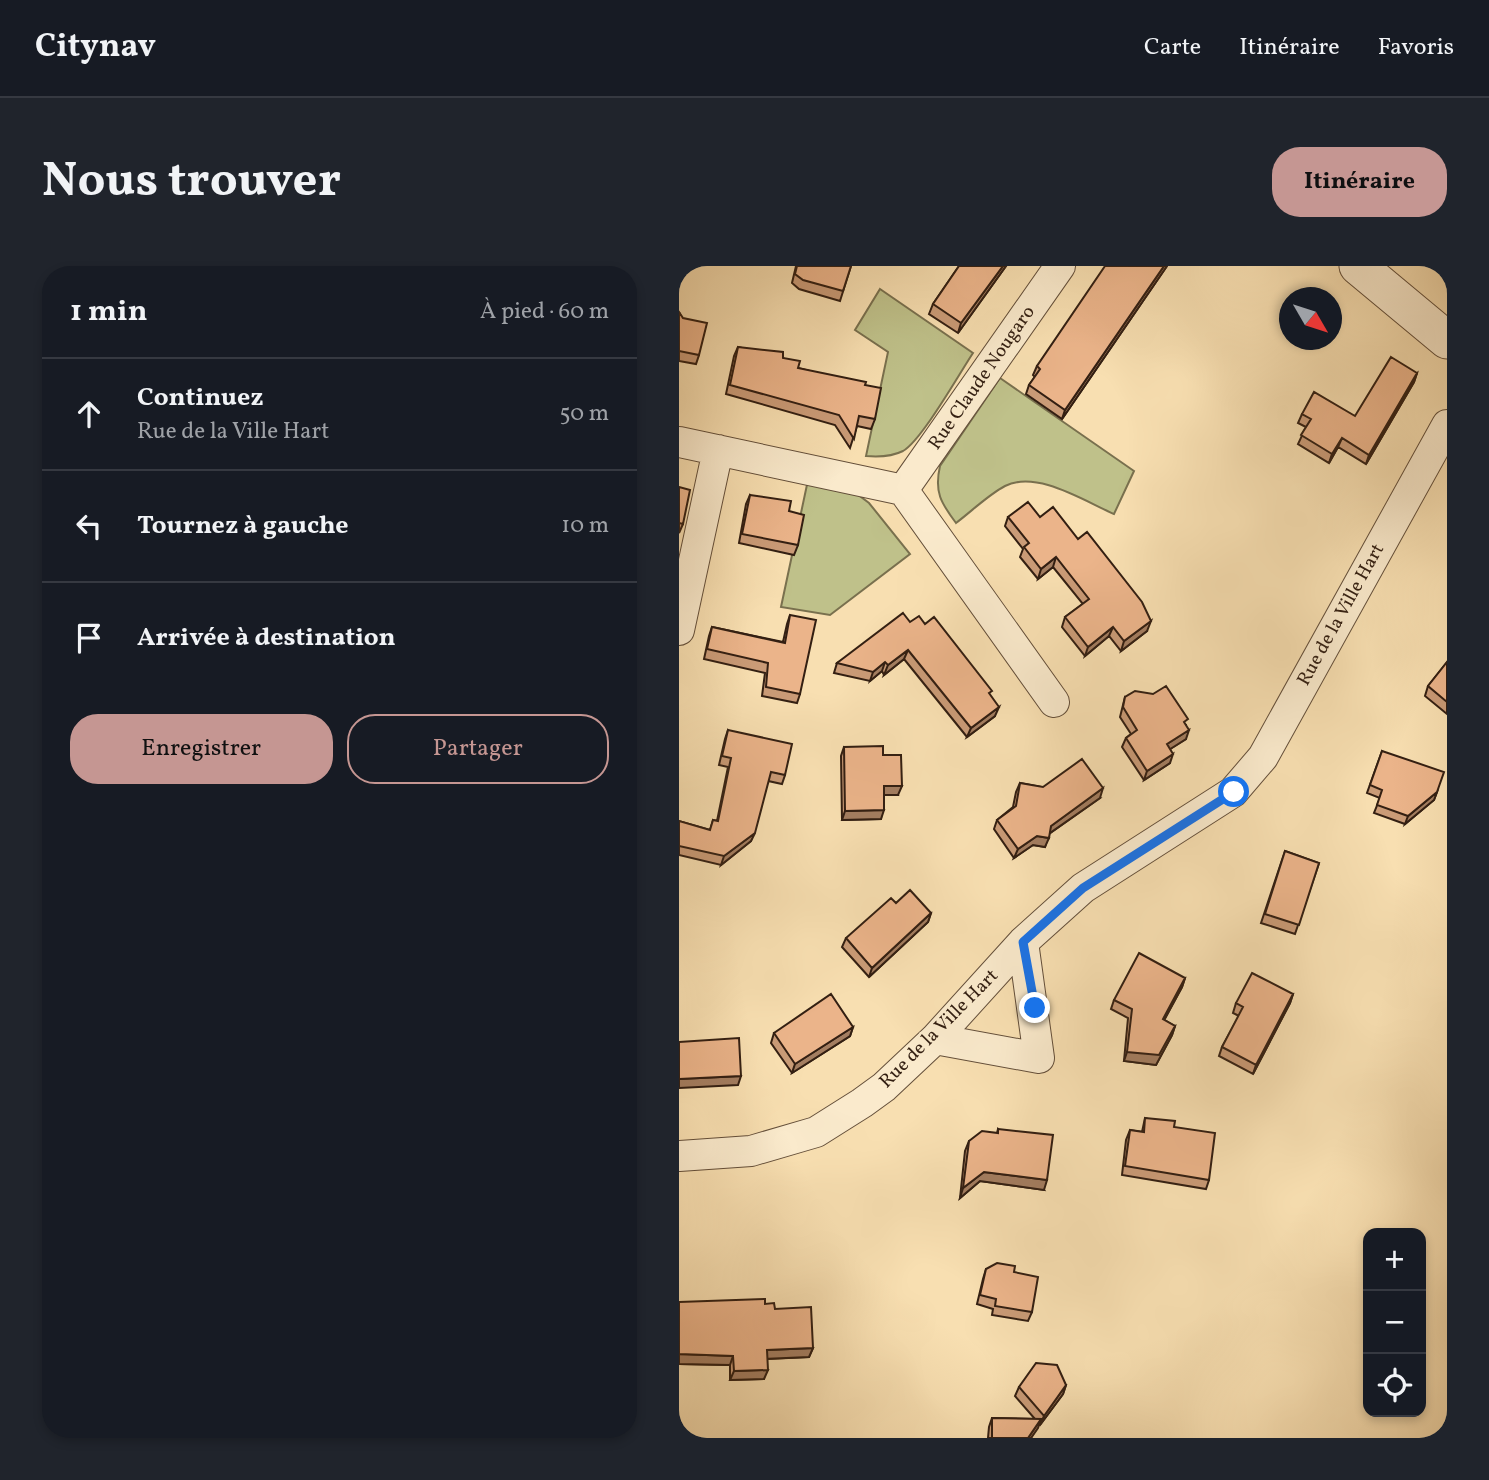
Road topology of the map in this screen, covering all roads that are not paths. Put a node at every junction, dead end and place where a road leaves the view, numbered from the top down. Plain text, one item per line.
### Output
1 (1060, 266) edge
2 (1358, 266) edge
3 (1447, 340) edge
4 (1447, 425) edge
5 (679, 442) edge
6 (718, 450) junction
7 (903, 489) junction
8 (679, 630) edge
9 (1054, 702) dead end
10 (1023, 942) junction
11 (935, 1039) junction
12 (679, 1156) edge

1 - 7 street, Rue Claude Nougaro
2 - 3 street
4 - 10 street, Rue de la Ville Hart
5 - 6 street
6 - 7 street
6 - 8 street
7 - 9 street
10 - 11 street, Rue de la Ville Hart
10 - 11 street
11 - 12 street, Rue de la Ville Hart

